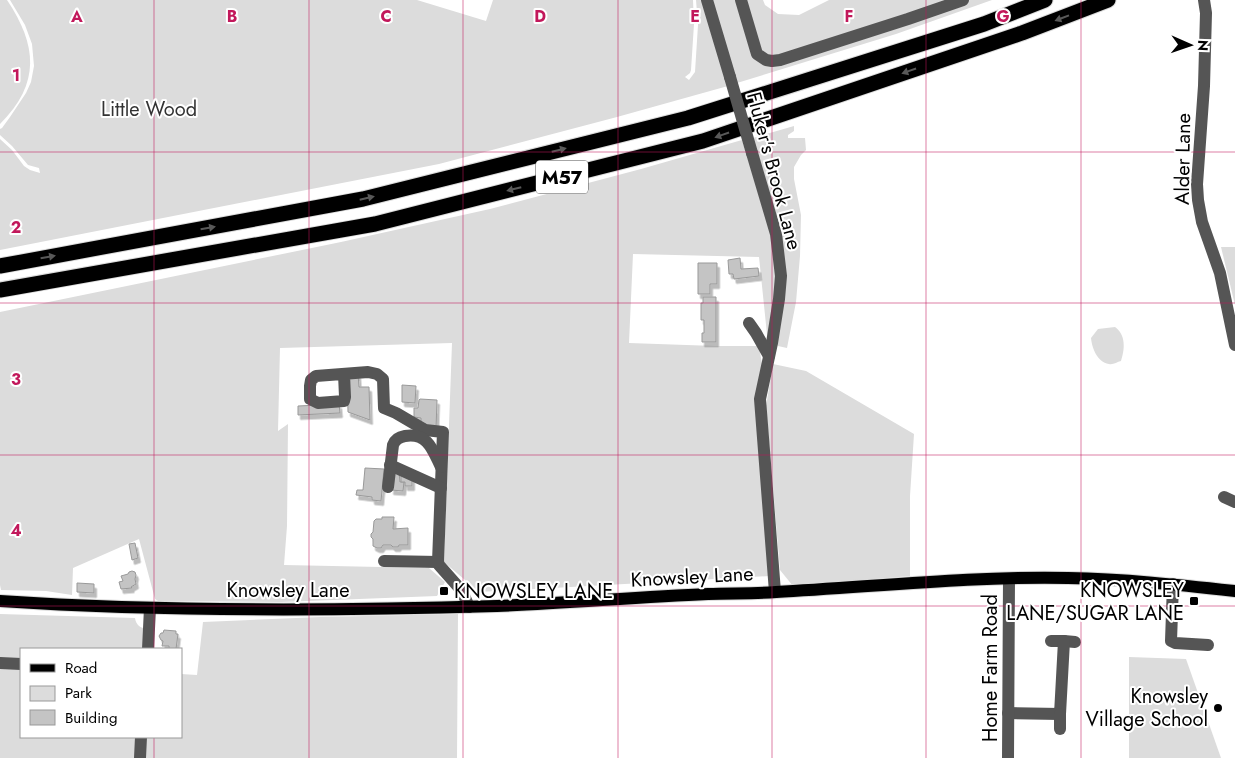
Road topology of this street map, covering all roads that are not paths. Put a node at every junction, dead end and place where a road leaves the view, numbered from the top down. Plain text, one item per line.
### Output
1 (706, 0) edge
2 (741, 0) edge
3 (963, 0) edge
4 (1045, 0) edge
5 (1108, 0) edge
6 (1204, 0) edge
7 (0, 266) edge
8 (0, 290) edge
9 (749, 323) dead end
10 (1235, 345) edge
11 (769, 356) junction
12 (344, 374) dead end
13 (390, 465) junction
14 (442, 469) junction
15 (388, 487) dead end
16 (441, 488) junction
17 (384, 561) dead end
18 (438, 562) junction
19 (1009, 579) junction
20 (1172, 584) junction
21 (1235, 591) edge
22 (775, 592) junction
23 (0, 601) edge
24 (469, 606) junction
25 (150, 608) junction
26 (1050, 641) dead end
27 (1208, 645) dead end
28 (148, 648) edge
29 (0, 663) edge
30 (20, 664) edge
31 (1008, 713) junction
32 (1060, 714) junction
33 (1060, 729) dead end
34 (141, 738) edge
35 (140, 758) edge
36 (1008, 758) edge

1 - 11 street, Fluker's Brook Lane, bridge
2 - 3 street
7 -> 4 highway, M57
5 -> 8 highway, M57
6 - 10 street, Alder Lane
9 - 11 street
11 - 22 street, Fluker's Brook Lane
12 - 14 street
13 - 14 street
13 - 15 street
13 - 16 street
14 - 16 street
16 - 18 street
17 - 18 street
18 - 24 street
19 - 20 main road, Knowsley Lane
19 - 22 main road, Knowsley Lane
19 - 31 street, Home Farm Road
20 - 21 main road, Knowsley Lane
20 - 27 street
22 - 24 main road, Knowsley Lane
23 - 25 main road, Knowsley Lane
24 - 25 main road, Knowsley Lane
25 - 28 street
26 - 32 street
29 - 30 street
31 - 32 street
31 - 36 street, Home Farm Road
32 - 33 street
34 - 35 street

